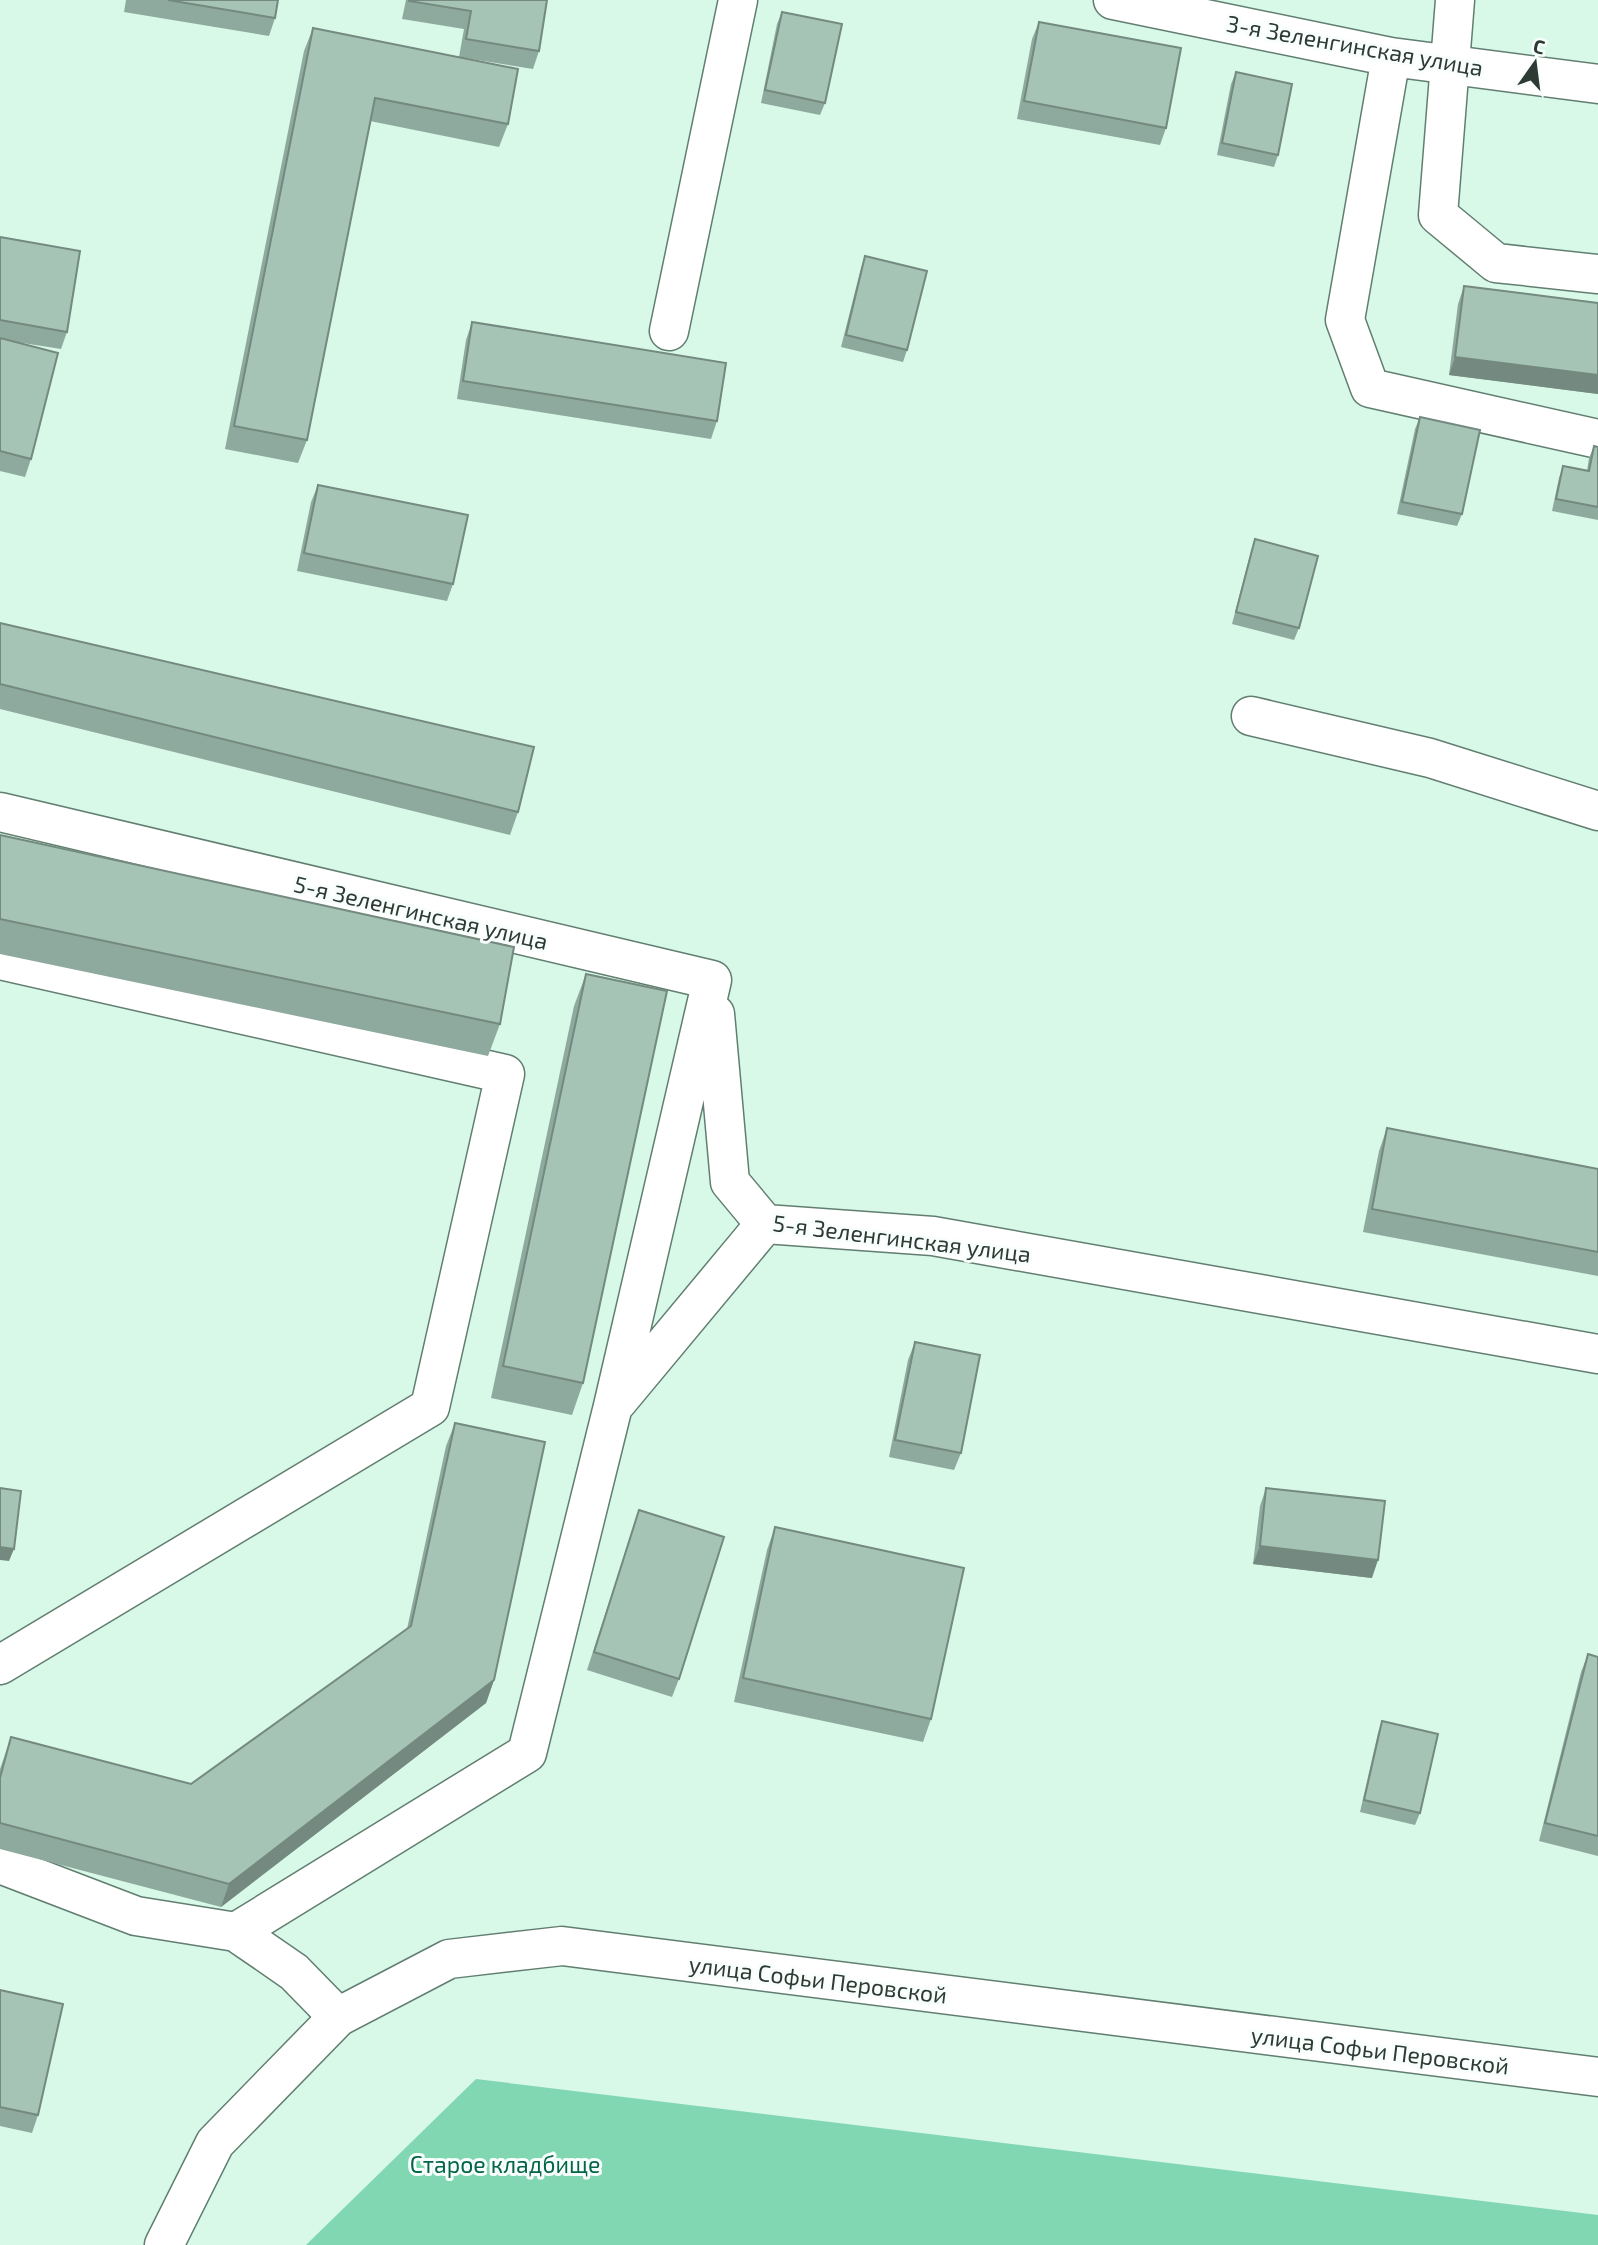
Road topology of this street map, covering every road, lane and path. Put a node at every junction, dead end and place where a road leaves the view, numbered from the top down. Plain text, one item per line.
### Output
1 (738, 0) edge
2 (1113, 0) edge
3 (1455, 0) edge
4 (1248, 13) edge
5 (1391, 57) junction
6 (1450, 65) junction
7 (1598, 84) edge
8 (1598, 274) edge
9 (669, 331) dead end
10 (1598, 439) edge
11 (1251, 716) dead end
12 (1598, 811) edge
13 (0, 812) edge
14 (0, 960) edge
15 (712, 980) junction
16 (765, 1224) junction
17 (1598, 1354) edge
18 (613, 1406) junction
19 (0, 1665) edge
20 (0, 1864) edge
21 (236, 1932) junction
22 (338, 2017) junction
23 (1598, 2077) edge
24 (164, 2245) edge

1 - 9 street
2 - 4 street, 3-я Зеленгинская улица
3 - 6 street
4 - 5 street, 3-я Зеленгинская улица
5 - 6 street, 3-я Зеленгинская улица
5 - 10 street
6 - 7 street, 3-я Зеленгинская улица
6 - 8 street
11 - 12 street
13 - 15 street, 5-я Зеленгинская улица
14 - 19 street
15 - 16 street, 5-я Зеленгинская улица
15 - 18 street
16 - 17 street, 5-я Зеленгинская улица
16 - 18 street
18 - 21 street
20 - 21 street
21 - 22 street
22 - 23 street, улица Софьи Перовской
22 - 24 street, улица Софьи Перовской

